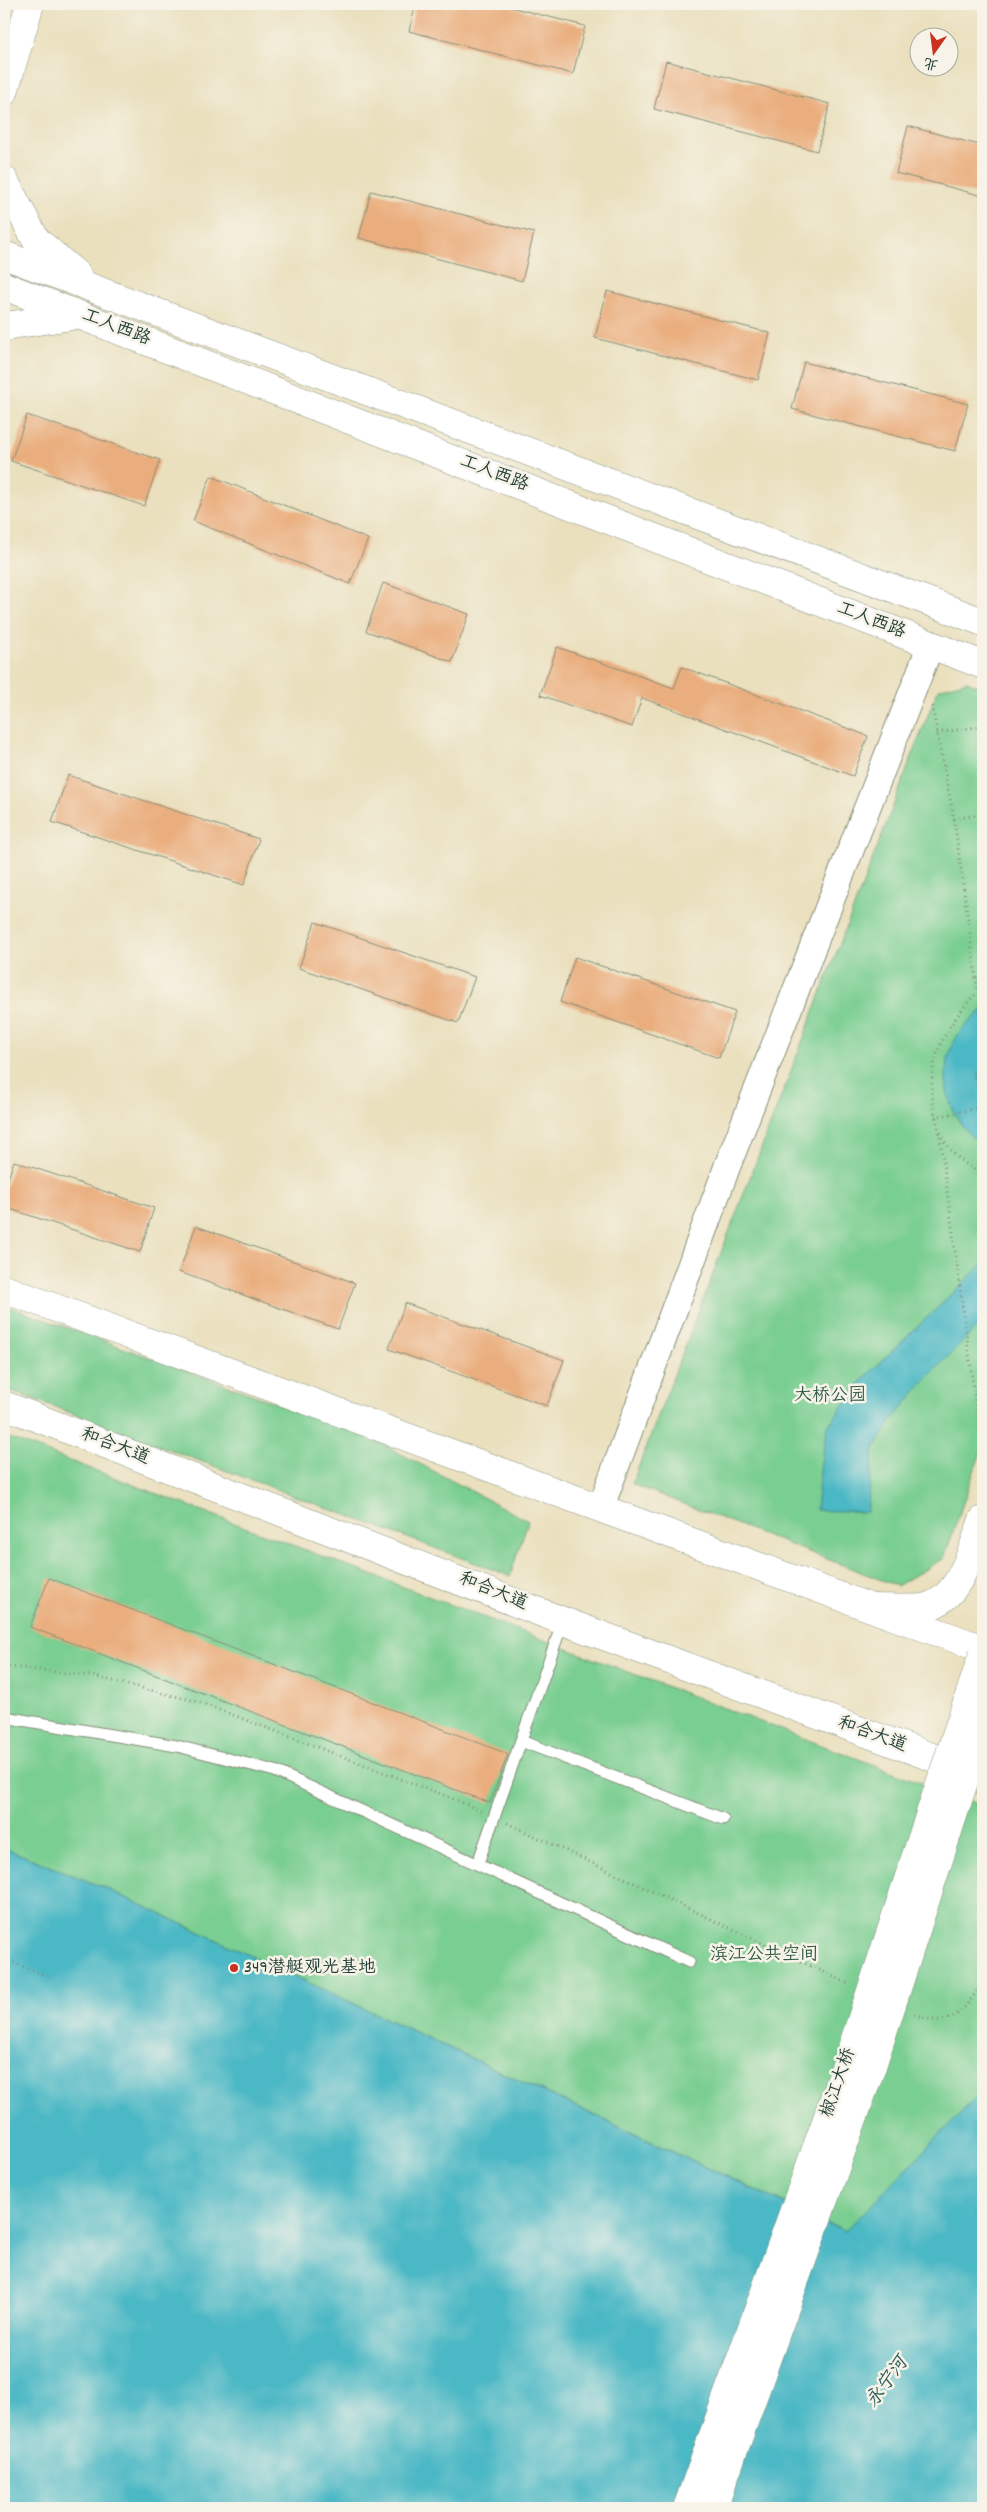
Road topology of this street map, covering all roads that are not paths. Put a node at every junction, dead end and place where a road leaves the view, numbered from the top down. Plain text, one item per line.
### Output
1 (30, 4) edge
2 (4, 92) edge
3 (4, 180) edge
4 (4, 255) edge
5 (4, 286) edge
6 (92, 287) junction
7 (83, 315) junction
8 (4, 328) edge
9 (983, 622) edge
10 (931, 644) junction
11 (983, 665) edge
12 (4, 1288) edge
13 (4, 1405) edge
14 (601, 1507) junction
15 (983, 1520) edge
16 (872, 1608) junction
17 (563, 1620) junction
18 (983, 1650) edge
19 (983, 1654) edge
20 (4, 1717) edge
21 (983, 1723) edge
22 (521, 1741) junction
23 (983, 1776) edge
24 (724, 1819) dead end
25 (478, 1863) junction
26 (689, 1962) dead end
27 (686, 2508) edge
28 (713, 2508) edge

1 - 2 main road
3 - 6 main road
4 - 6 main road, 工人西路
5 - 7 main road, 工人西路
6 - 9 main road, 工人西路
7 - 8 main road
7 - 10 main road, 工人西路
10 - 11 main road, 工人西路
10 - 14 street
12 - 14 main road
13 - 17 main road, 和合大道
14 - 16 main road
15 - 16 main road
16 - 18 main road
17 - 22 lane
17 - 23 main road, 和合大道
19 - 27 main road, 椒江大桥, bridge
20 - 25 lane
21 - 28 main road, 椒江大桥, bridge
22 - 24 lane
22 - 25 lane
25 - 26 lane

